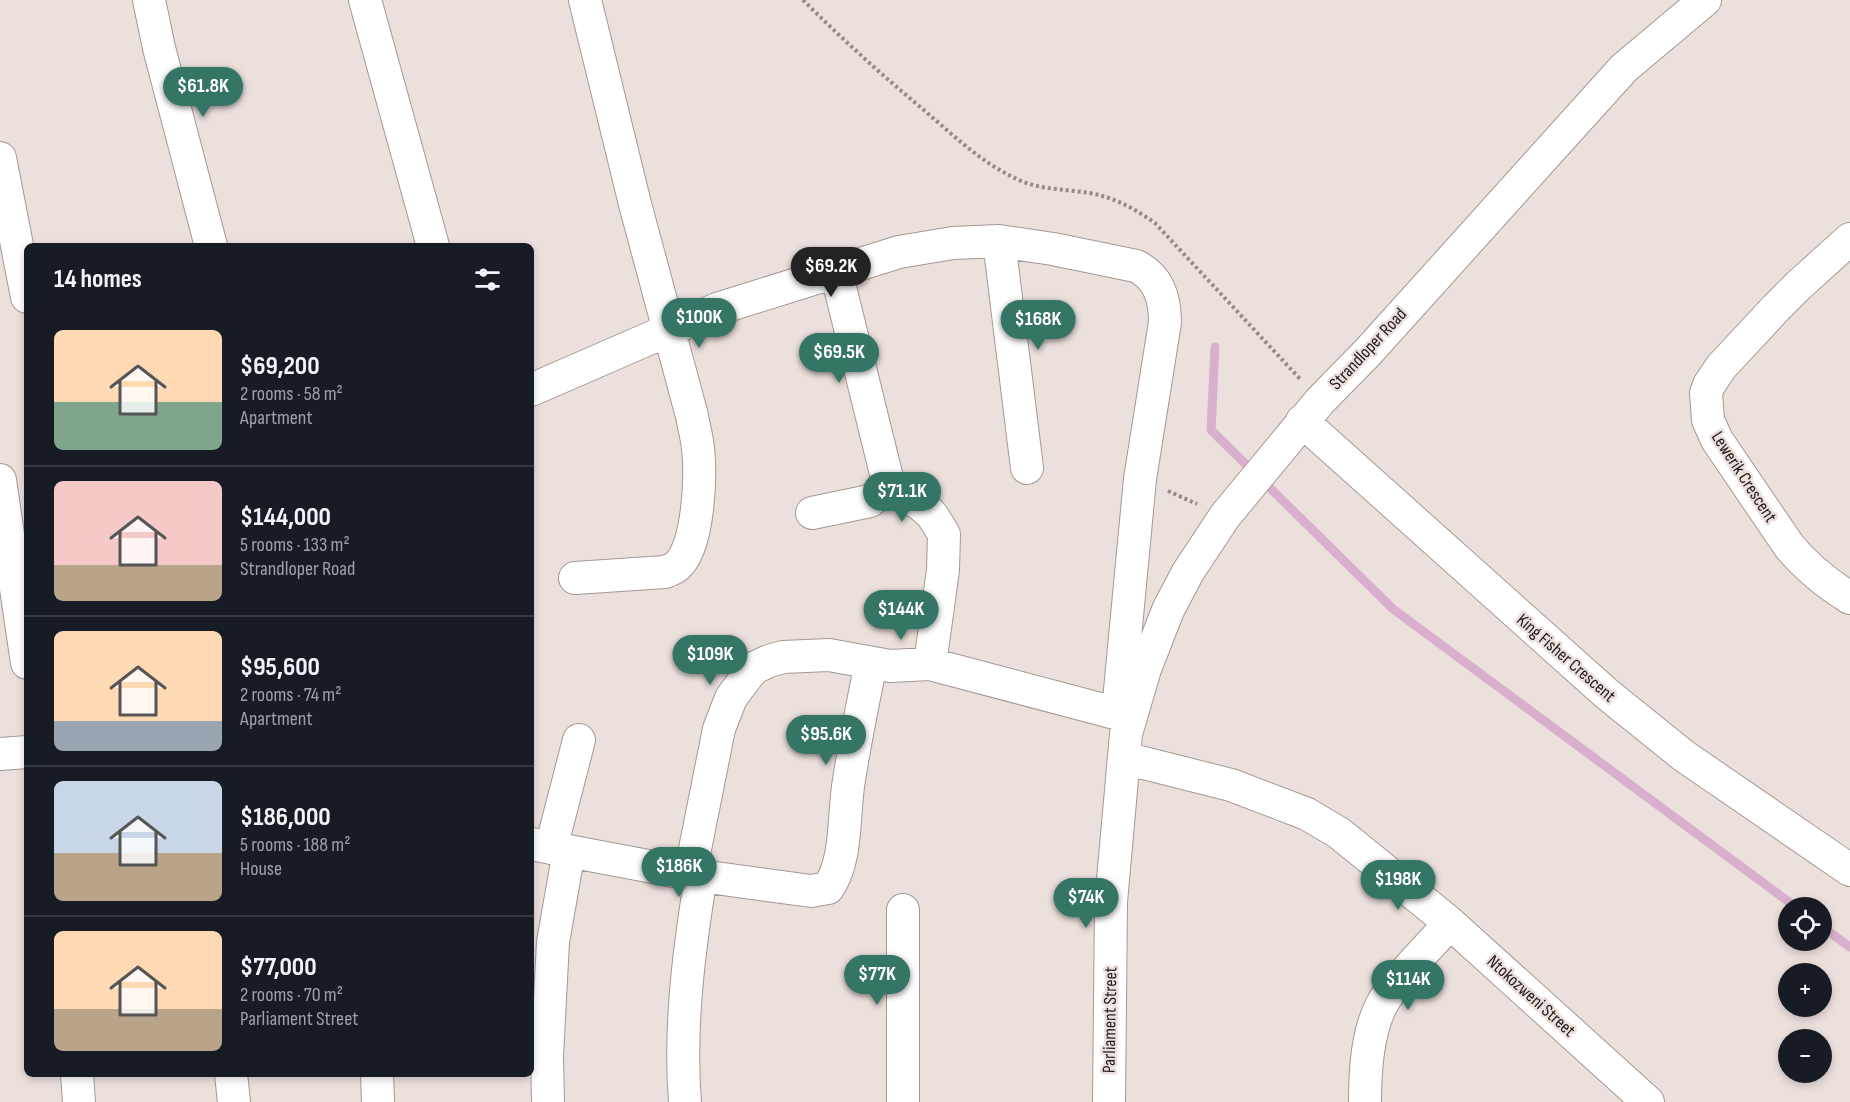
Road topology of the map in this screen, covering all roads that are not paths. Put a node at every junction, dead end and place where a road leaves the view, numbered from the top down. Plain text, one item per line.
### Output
1 (148, 0) edge
2 (364, 0) edge
3 (585, 0) edge
4 (1705, 0) edge
5 (0, 158) edge
6 (1850, 239) edge
7 (999, 241) junction
8 (210, 243) edge
9 (432, 243) edge
10 (836, 271) junction
11 (24, 282) edge
12 (668, 331) junction
13 (534, 389) edge
14 (1311, 411) junction
15 (1027, 468) dead end
16 (0, 480) edge
17 (889, 486) junction
18 (812, 513) dead end
19 (575, 578) dead end
20 (1850, 598) edge
21 (24, 643) edge
22 (871, 663) junction
23 (930, 664) junction
24 (1124, 715) junction
25 (579, 740) dead end
26 (24, 752) edge
27 (0, 754) edge
28 (1124, 758) junction
29 (550, 847) edge
30 (1850, 870) edge
31 (696, 875) junction
32 (903, 910) dead end
33 (1450, 923) junction
34 (77, 1077) edge
35 (231, 1077) edge
36 (377, 1077) edge
37 (79, 1102) edge
38 (234, 1102) edge
39 (378, 1102) edge
40 (548, 1102) edge
41 (685, 1102) edge
42 (903, 1102) edge
43 (1109, 1102) edge
44 (1365, 1102) edge
45 (1648, 1102) edge

1 - 8 street
2 - 9 street
3 - 12 street
4 - 14 street, Strandloper Road
5 - 11 street
6 - 20 street, Lewerik Crescent
7 - 10 street
7 - 15 street
7 - 24 street
10 - 12 street
10 - 17 street
12 - 13 street
12 - 19 street
14 - 24 street, Strandloper Road
14 - 30 street, King Fisher Crescent
16 - 21 street
17 - 18 street
17 - 23 street
22 - 23 street
22 - 31 street
22 - 31 street
23 - 24 street
24 - 28 street, Strandloper Road
25 - 29 street
26 - 27 street
28 - 33 street, Ntokozweni Street
28 - 43 street, Parliament Street
29 - 31 street
29 - 40 street
31 - 41 street
32 - 42 street
33 - 44 street
33 - 45 street, Ntokozweni Street
34 - 37 street
35 - 38 street
36 - 39 street

